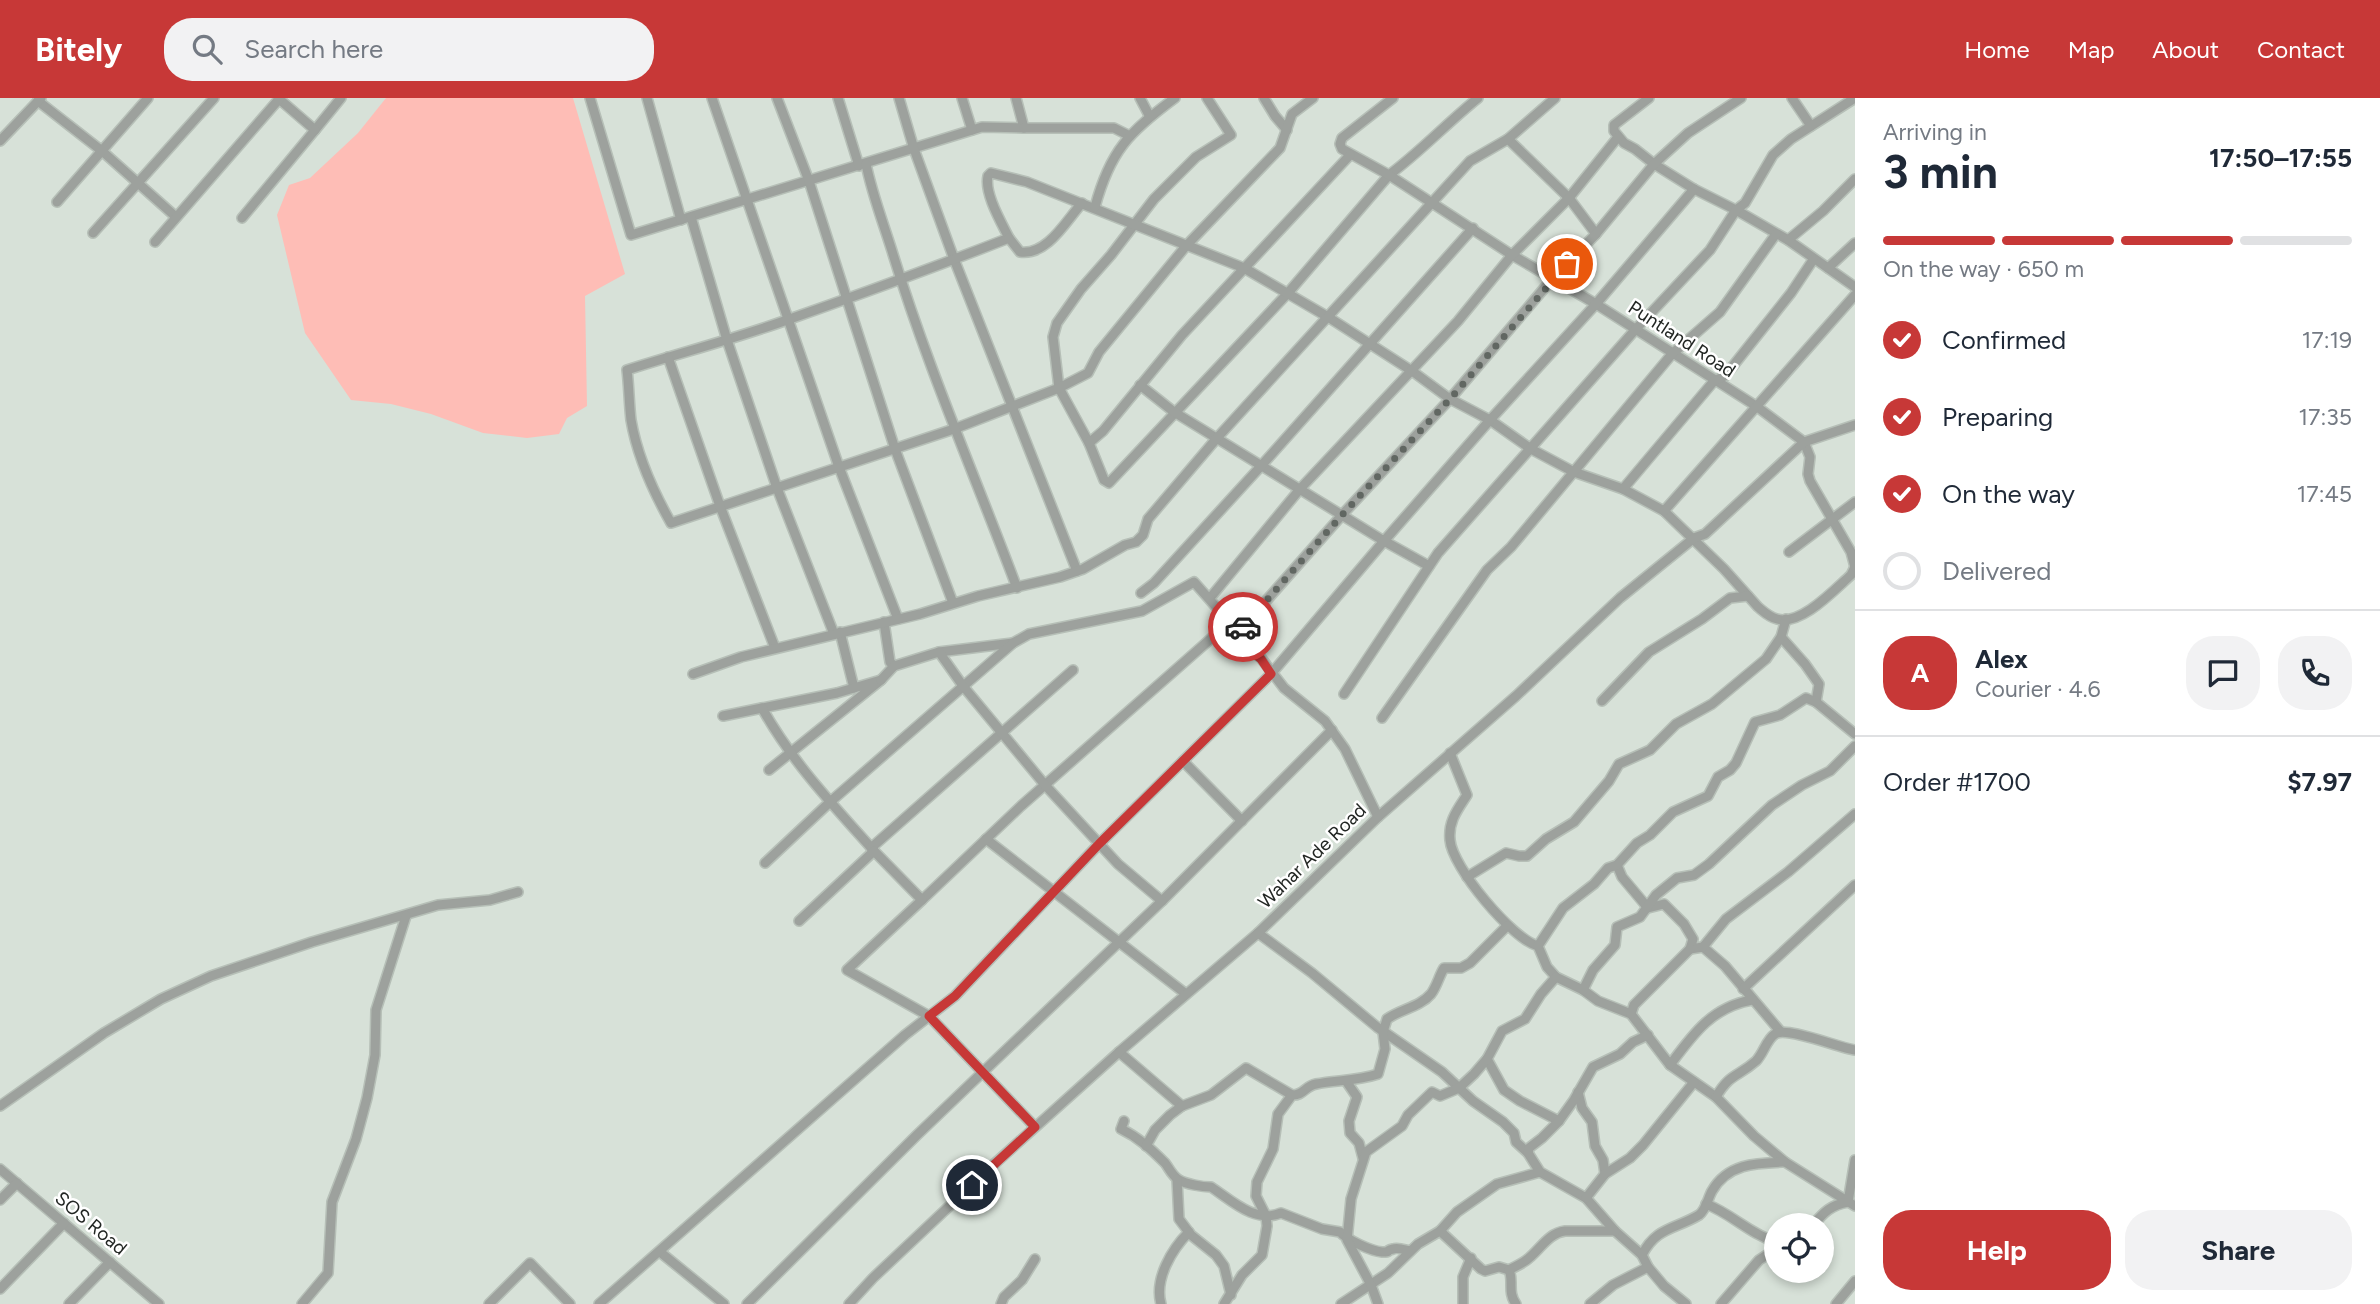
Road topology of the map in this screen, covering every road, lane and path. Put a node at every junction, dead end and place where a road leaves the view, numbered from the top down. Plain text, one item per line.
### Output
1 (148, 98) edge
2 (214, 98) edge
3 (279, 98) edge
4 (341, 98) edge
5 (590, 98) edge
6 (647, 98) edge
7 (712, 98) edge
8 (777, 98) edge
9 (838, 98) edge
10 (900, 98) edge
11 (962, 98) edge
12 (1016, 98) edge
13 (1140, 98) edge
14 (1175, 98) edge
15 (1207, 98) edge
16 (1264, 98) edge
17 (1313, 98) edge
18 (1478, 98) edge
19 (1555, 98) edge
20 (1649, 98) edge
21 (1741, 98) edge
22 (1792, 98) edge
23 (1855, 98) edge
24 (39, 100) edge
25 (1387, 100) edge
26 (1150, 117) junction
27 (1811, 126) junction
28 (1024, 128) junction
29 (315, 130) junction
30 (972, 130) junction
31 (1287, 130) junction
32 (1130, 136) junction
33 (1618, 137) junction
34 (1508, 139) junction
35 (0, 141) edge
36 (914, 149) junction
37 (102, 150) junction
38 (1350, 155) junction
39 (1654, 164) junction
40 (863, 165) junction
41 (1389, 175) junction
42 (1855, 179) edge
43 (808, 181) junction
44 (139, 182) junction
45 (1694, 189) junction
46 (1569, 198) junction
47 (748, 200) junction
48 (57, 202) dead end
49 (1082, 202) junction
50 (1433, 203) junction
51 (1095, 207) junction
52 (1736, 210) junction
53 (176, 217) junction
54 (242, 218) dead end
55 (686, 218) junction
56 (1135, 223) junction
57 (1473, 228) junction
58 (93, 233) dead end
59 (1596, 234) junction
60 (1776, 234) junction
61 (1009, 238) junction
62 (1788, 240) junction
63 (155, 242) dead end
64 (1855, 243) edge
65 (1186, 246) junction
66 (1512, 255) junction
67 (954, 259) junction
68 (1813, 260) junction
69 (1244, 268) junction
70 (1828, 268) junction
71 (1553, 278) junction
72 (901, 281) junction
73 (1855, 287) edge
74 (1288, 293) junction
75 (1855, 295) edge
76 (847, 297) junction
77 (1595, 304) junction
78 (1328, 317) junction
79 (788, 320) junction
80 (1635, 330) junction
81 (727, 340) junction
82 (1370, 345) junction
83 (1672, 354) junction
84 (668, 357) junction
85 (1412, 371) junction
86 (1714, 382) junction
87 (1140, 385) junction
88 (1059, 388) junction
89 (1450, 399) junction
90 (1756, 406) junction
91 (1011, 407) junction
92 (1174, 411) junction
93 (1490, 420) junction
94 (1855, 425) edge
95 (954, 429) junction
96 (1217, 438) junction
97 (1804, 442) junction
98 (1089, 443) junction
99 (895, 449) junction
100 (1531, 449) junction
101 (1261, 466) junction
102 (839, 467) junction
103 (1574, 472) junction
104 (778, 488) junction
105 (1300, 489) junction
106 (1623, 489) junction
107 (1855, 502) edge
108 (720, 506) junction
109 (1664, 512) junction
110 (1342, 515) junction
111 (1833, 519) junction
112 (1694, 538) junction
113 (1384, 541) junction
114 (1789, 552) dead end
115 (1429, 566) junction
116 (1855, 567) edge
117 (1077, 571) junction
118 (1017, 588) junction
119 (1141, 593) dead end
120 (1748, 596) junction
121 (1210, 598) junction
122 (953, 603) junction
123 (898, 619) junction
124 (1786, 619) junction
125 (884, 622) junction
126 (1229, 627) junction
127 (837, 633) junction
128 (1234, 637) junction
129 (1781, 637) junction
130 (1013, 643) junction
131 (775, 648) junction
132 (939, 652) junction
133 (894, 666) junction
134 (1073, 670) dead end
135 (693, 674) dead end
136 (1271, 674) junction
137 (881, 680) junction
138 (963, 686) junction
139 (854, 688) junction
140 (1344, 694) dead end
141 (1602, 701) dead end
142 (1816, 702) junction
143 (762, 708) junction
144 (723, 716) dead end
145 (1381, 718) dead end
146 (1332, 730) junction
147 (1002, 733) junction
148 (1855, 734) edge
149 (1855, 746) edge
150 (790, 753) junction
151 (1450, 753) junction
152 (1183, 761) junction
153 (769, 770) dead end
154 (1045, 785) junction
155 (830, 802) junction
156 (1855, 814) edge
157 (1378, 817) junction
158 (1242, 821) junction
159 (986, 839) junction
160 (1099, 844) junction
161 (872, 849) junction
162 (765, 863) dead end
163 (1617, 865) junction
164 (1467, 877) junction
165 (1855, 885) edge
166 (518, 892) dead end
167 (1055, 892) junction
168 (922, 900) junction
169 (1162, 901) junction
170 (1648, 908) junction
171 (406, 916) junction
172 (799, 921) dead end
173 (1507, 926) junction
174 (1258, 933) junction
175 (1119, 942) junction
176 (1538, 946) junction
177 (1703, 947) junction
178 (1690, 949) junction
179 (1556, 977) junction
180 (1583, 989) junction
181 (1743, 989) junction
182 (1186, 994) junction
183 (1752, 1000) junction
184 (1631, 1014) junction
185 (929, 1016) junction
186 (1780, 1031) junction
187 (1383, 1032) junction
188 (1648, 1035) junction
189 (1855, 1051) edge
190 (1119, 1052) junction
191 (1487, 1059) junction
192 (1670, 1065) junction
193 (984, 1071) junction
194 (1346, 1081) junction
195 (1694, 1082) junction
196 (1459, 1088) junction
197 (1578, 1092) junction
198 (1292, 1096) junction
199 (1716, 1097) junction
200 (0, 1106) edge
201 (1182, 1107) junction
202 (1124, 1121) dead end
203 (1559, 1121) junction
204 (1035, 1127) junction
205 (1146, 1146) junction
206 (1528, 1153) junction
207 (1363, 1157) junction
208 (1855, 1160) edge
209 (1785, 1162) junction
210 (0, 1169) edge
211 (1541, 1172) junction
212 (1605, 1174) junction
213 (1177, 1179) junction
214 (17, 1183) junction
215 (1586, 1198) junction
216 (0, 1200) edge
217 (1706, 1204) junction
218 (1851, 1204) edge
219 (1823, 1213) edge
220 (1266, 1216) junction
221 (64, 1223) junction
222 (1440, 1231) junction
223 (1615, 1231) junction
224 (1189, 1232) junction
225 (1764, 1237) edge
226 (1347, 1240) junction
227 (1410, 1251) junction
228 (660, 1252) junction
229 (1642, 1255) junction
230 (1764, 1257) edge
231 (1471, 1258) junction
232 (1035, 1259) dead end
233 (110, 1262) junction
234 (1648, 1267) junction
235 (1509, 1270) junction
236 (1855, 1280) edge
237 (1371, 1285) junction
238 (0, 1289) edge
239 (1231, 1300) edge
240 (69, 1304) edge
241 (159, 1304) edge
242 (302, 1304) edge
243 (489, 1304) edge
244 (570, 1304) edge
245 (599, 1304) edge
246 (724, 1304) edge
247 (747, 1304) edge
248 (849, 1304) edge
249 (1000, 1304) edge
250 (1161, 1304) edge
251 (1224, 1304) edge
252 (1341, 1304) edge
253 (1378, 1304) edge
254 (1463, 1304) edge
255 (1516, 1304) edge
256 (1590, 1304) edge
257 (1686, 1304) edge
258 (1721, 1304) edge
259 (1836, 1304) edge

1 - 37 street
2 - 44 street
3 - 29 street
3 - 53 street
4 - 29 street
5 - 55 street
6 - 55 street
7 - 47 street
8 - 43 street
9 - 40 street
10 - 36 street
11 - 30 street
12 - 28 street
13 - 26 street
14 - 26 street
15 - 56 street
16 - 31 street
17 - 31 street
18 - 41 street
19 - 34 street
20 - 33 street
21 - 39 street
22 - 27 street
23 - 27 street
24 - 35 street
24 - 37 street
25 - 38 street
26 - 32 street
27 - 52 street
28 - 30 street
28 - 32 street
29 - 54 street
30 - 36 street
31 - 65 street
32 - 51 street
33 - 39 street
33 - 46 street
34 - 46 street
34 - 50 street
36 - 40 street
36 - 67 street
37 - 44 street
37 - 48 street
38 - 41 street, Puntland Road
38 - 69 street
39 - 45 street
39 - 59 street
40 - 43 street
40 - 72 street
41 - 50 street, Puntland Road
41 - 74 street
42 - 62 street
43 - 47 street
43 - 76 street
44 - 53 street
44 - 58 street
45 - 52 street
45 - 77 street
46 - 59 street
46 - 66 street
47 - 55 street
47 - 79 street
49 - 51 street
49 - 61 street
49 - 61 street
50 - 57 street, Puntland Road
50 - 78 street
51 - 56 street
52 - 60 street
52 - 80 street
53 - 63 street
55 - 81 street
56 - 65 street
56 - 88 street
57 - 66 street, Puntland Road
57 - 82 street
59 - 71 street
60 - 62 street
60 - 83 street
61 - 67 street
62 - 68 street
64 - 70 street
65 - 69 street
65 - 88 street
66 - 71 street, Puntland Road
66 - 85 street
67 - 72 street
67 - 91 street
68 - 70 street
68 - 86 street
69 - 74 street
69 - 87 street
70 - 73 street
71 - 77 street, Puntland Road
71 - 89 street
72 - 76 street
72 - 95 street
74 - 78 street
74 - 92 street
75 - 90 street
76 - 79 street
76 - 99 street
77 - 80 street, Puntland Road
77 - 93 street
78 - 82 street
78 - 96 street
79 - 81 street
79 - 102 street
80 - 83 street, Puntland Road
80 - 100 street
81 - 84 street
81 - 104 street
82 - 85 street
82 - 101 street
83 - 86 street, Puntland Road
83 - 103 street
84 - 108 street
84 - 108 street
85 - 89 street
85 - 105 street
86 - 90 street, Puntland Road
86 - 106 street
87 - 92 street
87 - 98 street
88 - 91 street
88 - 98 street
89 - 93 street
89 - 110 street
90 - 97 street, Puntland Road
90 - 109 street
91 - 95 street
91 - 117 street
92 - 96 street
92 - 98 street
93 - 100 street
93 - 113 street
94 - 97 street
95 - 99 street
95 - 118 street
96 - 101 street
96 - 117 street
97 - 111 street
97 - 112 street, Wahar Ade Road
99 - 102 street
99 - 122 street
100 - 103 street
100 - 115 street
101 - 105 street
101 - 119 street
102 - 104 street
102 - 123 street
103 - 106 street
103 - 145 street
104 - 108 street
104 - 127 street
105 - 110 street
105 - 121 street
106 - 109 street
107 - 111 street
108 - 131 street
109 - 112 street
110 - 113 street
110 - 128 street
111 - 114 street
111 - 116 street
112 - 120 street
112 - 151 street, Wahar Ade Road
113 - 115 street
113 - 136 street
115 - 140 street
116 - 124 street
117 - 118 street
118 - 122 street
120 - 124 street
120 - 141 street
121 - 126 street
121 - 130 street
122 - 123 street
123 - 125 street
124 - 129 street
125 - 127 street
125 - 133 street
126 - 128 street
126 - 154 street
127 - 131 street
127 - 139 street
128 - 136 street
129 - 142 street
129 - 164 street
130 - 132 street
130 - 138 street
131 - 135 street
132 - 133 street
132 - 138 street
133 - 137 street
134 - 147 street
136 - 146 street
136 - 152 street
137 - 139 street
137 - 150 street
138 - 147 street
138 - 155 street
139 - 143 street
142 - 148 street
142 - 163 street
143 - 144 street
143 - 150 street
146 - 157 street
146 - 158 street
147 - 154 street
147 - 161 street
149 - 170 street
150 - 153 street
150 - 155 street
151 - 157 street, Wahar Ade Road
151 - 164 street
152 - 158 street
152 - 160 street
154 - 159 street
154 - 160 street
155 - 161 street
155 - 162 street
156 - 177 street
157 - 174 street, Wahar Ade Road
158 - 169 street
159 - 167 street
159 - 168 street
160 - 167 street
160 - 169 street
161 - 168 street
161 - 172 street
163 - 170 street
163 - 176 street
164 - 173 street
165 - 181 street
166 - 171 street
167 - 175 street
167 - 185 street
168 - 185 street
169 - 175 street
170 - 178 street
170 - 180 street
171 - 200 street
171 - 242 street
173 - 176 street
173 - 187 street
174 - 182 street, Wahar Ade Road
174 - 187 street
175 - 182 street
175 - 193 street
176 - 179 street
177 - 178 street
177 - 181 street
178 - 184 street
179 - 180 street
179 - 191 street
180 - 184 street
181 - 183 street
182 - 190 street, Wahar Ade Road
183 - 186 street
183 - 192 street
184 - 188 street
185 - 193 street
185 - 228 street
186 - 189 street
186 - 199 street
187 - 194 street
187 - 196 street
188 - 192 street
188 - 197 street
190 - 201 street
190 - 204 street, Wahar Ade Road
191 - 196 street
191 - 203 street
192 - 195 street
193 - 204 street
193 - 247 street
194 - 198 street
194 - 207 street
195 - 199 street
195 - 212 street
196 - 206 street
196 - 207 street
197 - 203 street
197 - 212 street
198 - 201 street
198 - 220 street
199 - 209 street
201 - 205 street
202 - 205 street
203 - 206 street
204 - 248 street, Wahar Ade Road
205 - 213 street
206 - 211 street
207 - 226 street
208 - 218 street
209 - 217 street
209 - 218 street
210 - 214 street, SOS Road
211 - 215 street
211 - 222 street
212 - 215 street
213 - 220 street
213 - 224 street
214 - 216 street
214 - 221 street, SOS Road
215 - 223 street
217 - 225 street
217 - 229 street
218 - 219 street
220 - 226 street
220 - 239 street
221 - 233 street, SOS Road
221 - 238 street
222 - 227 street
222 - 231 street
223 - 229 street
223 - 235 street
224 - 239 street
224 - 250 street
226 - 227 street
226 - 237 street
227 - 237 street
228 - 245 street
228 - 246 street
229 - 234 street
230 - 258 street
231 - 235 street
231 - 254 street
232 - 249 street
233 - 240 street
233 - 241 street, SOS Road
234 - 256 street
234 - 257 street
235 - 255 street
236 - 259 street
237 - 252 street
237 - 253 street
239 - 251 street
243 - 244 street

